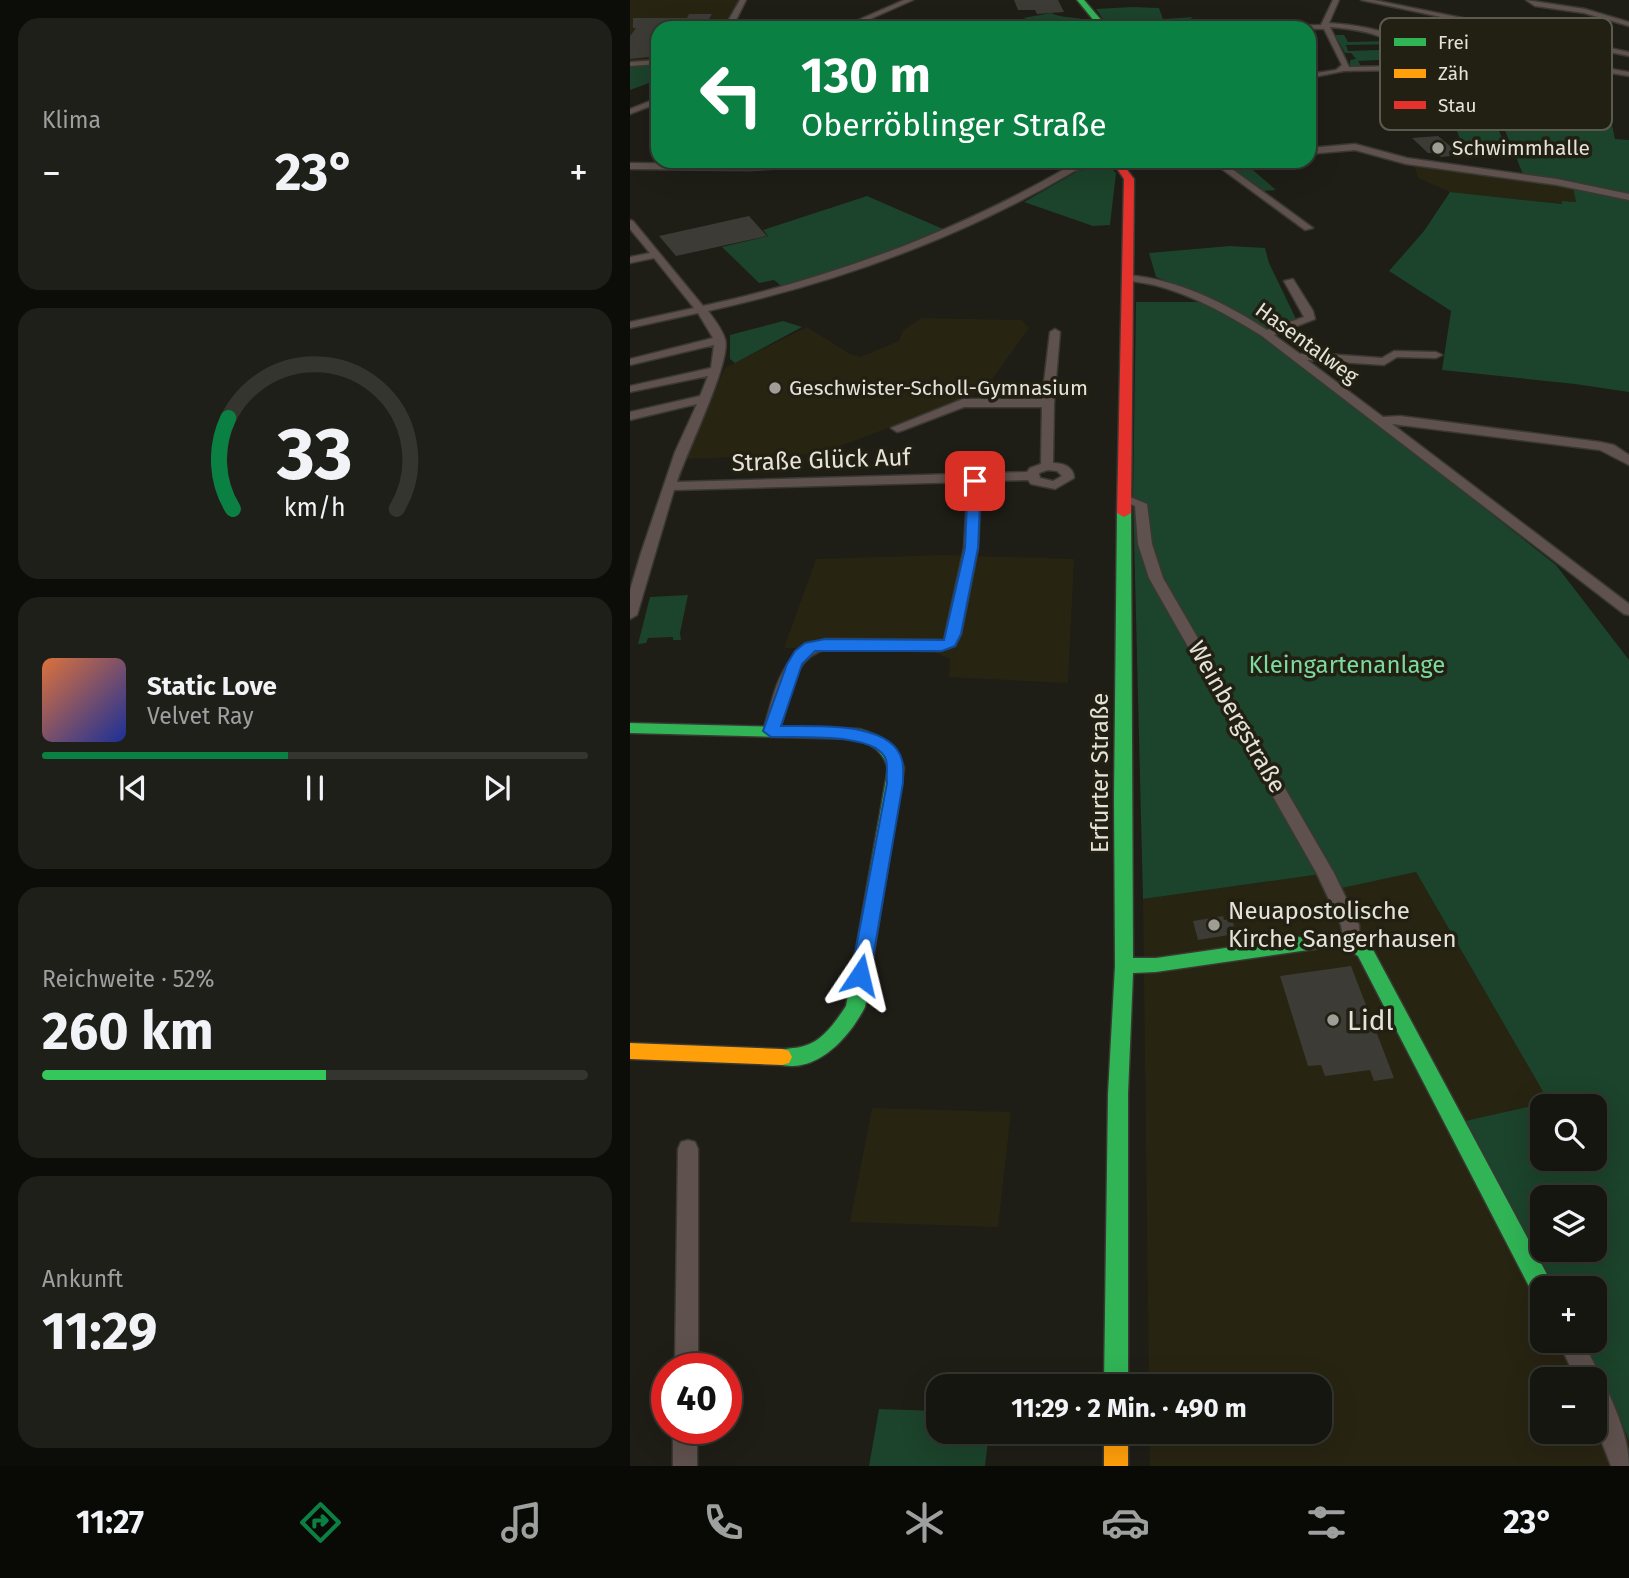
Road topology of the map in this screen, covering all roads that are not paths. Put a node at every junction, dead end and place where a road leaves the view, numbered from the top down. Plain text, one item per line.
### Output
1 (743, 0) edge
2 (910, 0) edge
3 (1080, 0) edge
4 (1336, 0) edge
5 (1364, 0) edge
6 (1529, 0) edge
7 (1451, 18) edge
8 (1609, 18) edge
9 (1612, 19) edge
10 (732, 21) edge
11 (860, 21) edge
12 (1098, 21) edge
13 (1629, 24) edge
14 (1316, 26) edge
15 (1325, 26) junction
16 (1380, 33) edge
17 (651, 62) edge
18 (630, 64) edge
19 (1380, 68) edge
20 (1344, 69) junction
21 (1316, 75) edge
22 (651, 103) edge
23 (630, 112) edge
24 (1316, 150) edge
25 (630, 166) edge
26 (651, 166) edge
27 (1073, 168) edge
28 (1125, 168) edge
29 (1225, 168) edge
30 (1629, 197) edge
31 (630, 223) edge
32 (1308, 229) dead end
33 (656, 255) junction
34 (630, 260) edge
35 (1129, 278) junction
36 (1289, 281) dead end
37 (701, 311) junction
38 (630, 326) edge
39 (1055, 332) dead end
40 (1266, 334) junction
41 (720, 341) junction
42 (1436, 355) dead end
43 (1298, 358) junction
44 (630, 362) edge
45 (715, 371) junction
46 (630, 389) edge
47 (702, 399) junction
48 (1048, 403) junction
49 (630, 416) edge
50 (1380, 421) junction
51 (897, 428) dead end
52 (1629, 461) edge
53 (1047, 466) junction
54 (1032, 476) junction
55 (975, 478) junction
56 (669, 486) junction
57 (1125, 499) junction
58 (1629, 611) edge
59 (630, 615) edge
60 (630, 728) edge
61 (771, 731) junction
62 (1351, 942) junction
63 (1124, 966) junction
64 (630, 1051) edge
65 (688, 1149) dead end
66 (1536, 1276) edge
67 (686, 1353) edge
68 (1116, 1374) edge
69 (1607, 1424) edge
70 (685, 1444) edge
71 (1116, 1444) edge
72 (685, 1466) edge
73 (1116, 1466) edge
74 (1623, 1466) edge

1 - 10 street
2 - 11 street
3 - 12 main road
4 - 15 street
5 - 7 street
6 - 8 street
9 - 13 street
14 - 15 street
15 - 16 street
15 - 20 street
17 - 18 street
19 - 20 street
20 - 21 street
22 - 23 street
24 - 30 street
25 - 26 street
27 - 37 street
28 - 35 main road, Erfurter Straße
29 - 32 street
31 - 33 street
33 - 34 street
33 - 37 street
35 - 40 street, Hasentalweg
35 - 57 main road, Erfurter Straße
36 - 40 street
37 - 38 street
37 - 41 street
39 - 48 street
40 - 43 street, Hasentalweg
41 - 44 street
41 - 45 street
42 - 43 street
43 - 50 street, Hasentalweg
45 - 46 street
45 - 47 street
47 - 49 street
47 - 56 street
48 - 51 street, Straße Glück Auf
48 - 53 street
50 - 52 street
50 - 58 street, Hasentalweg
53 - 54 street
53 - 54 street, Straße Glück Auf
54 - 55 street, Straße Glück Auf
55 - 56 street, Straße Glück Auf
55 - 61 street
56 - 59 street
57 - 62 street, Weinbergstraße
57 - 63 main road, Erfurter Straße
60 - 61 main road
61 - 64 main road
62 - 63 main road
62 - 66 main road, Weinbergstraße
63 - 68 main road, Erfurter Straße
65 - 67 street
69 - 74 street
70 - 72 street
71 - 73 main road

